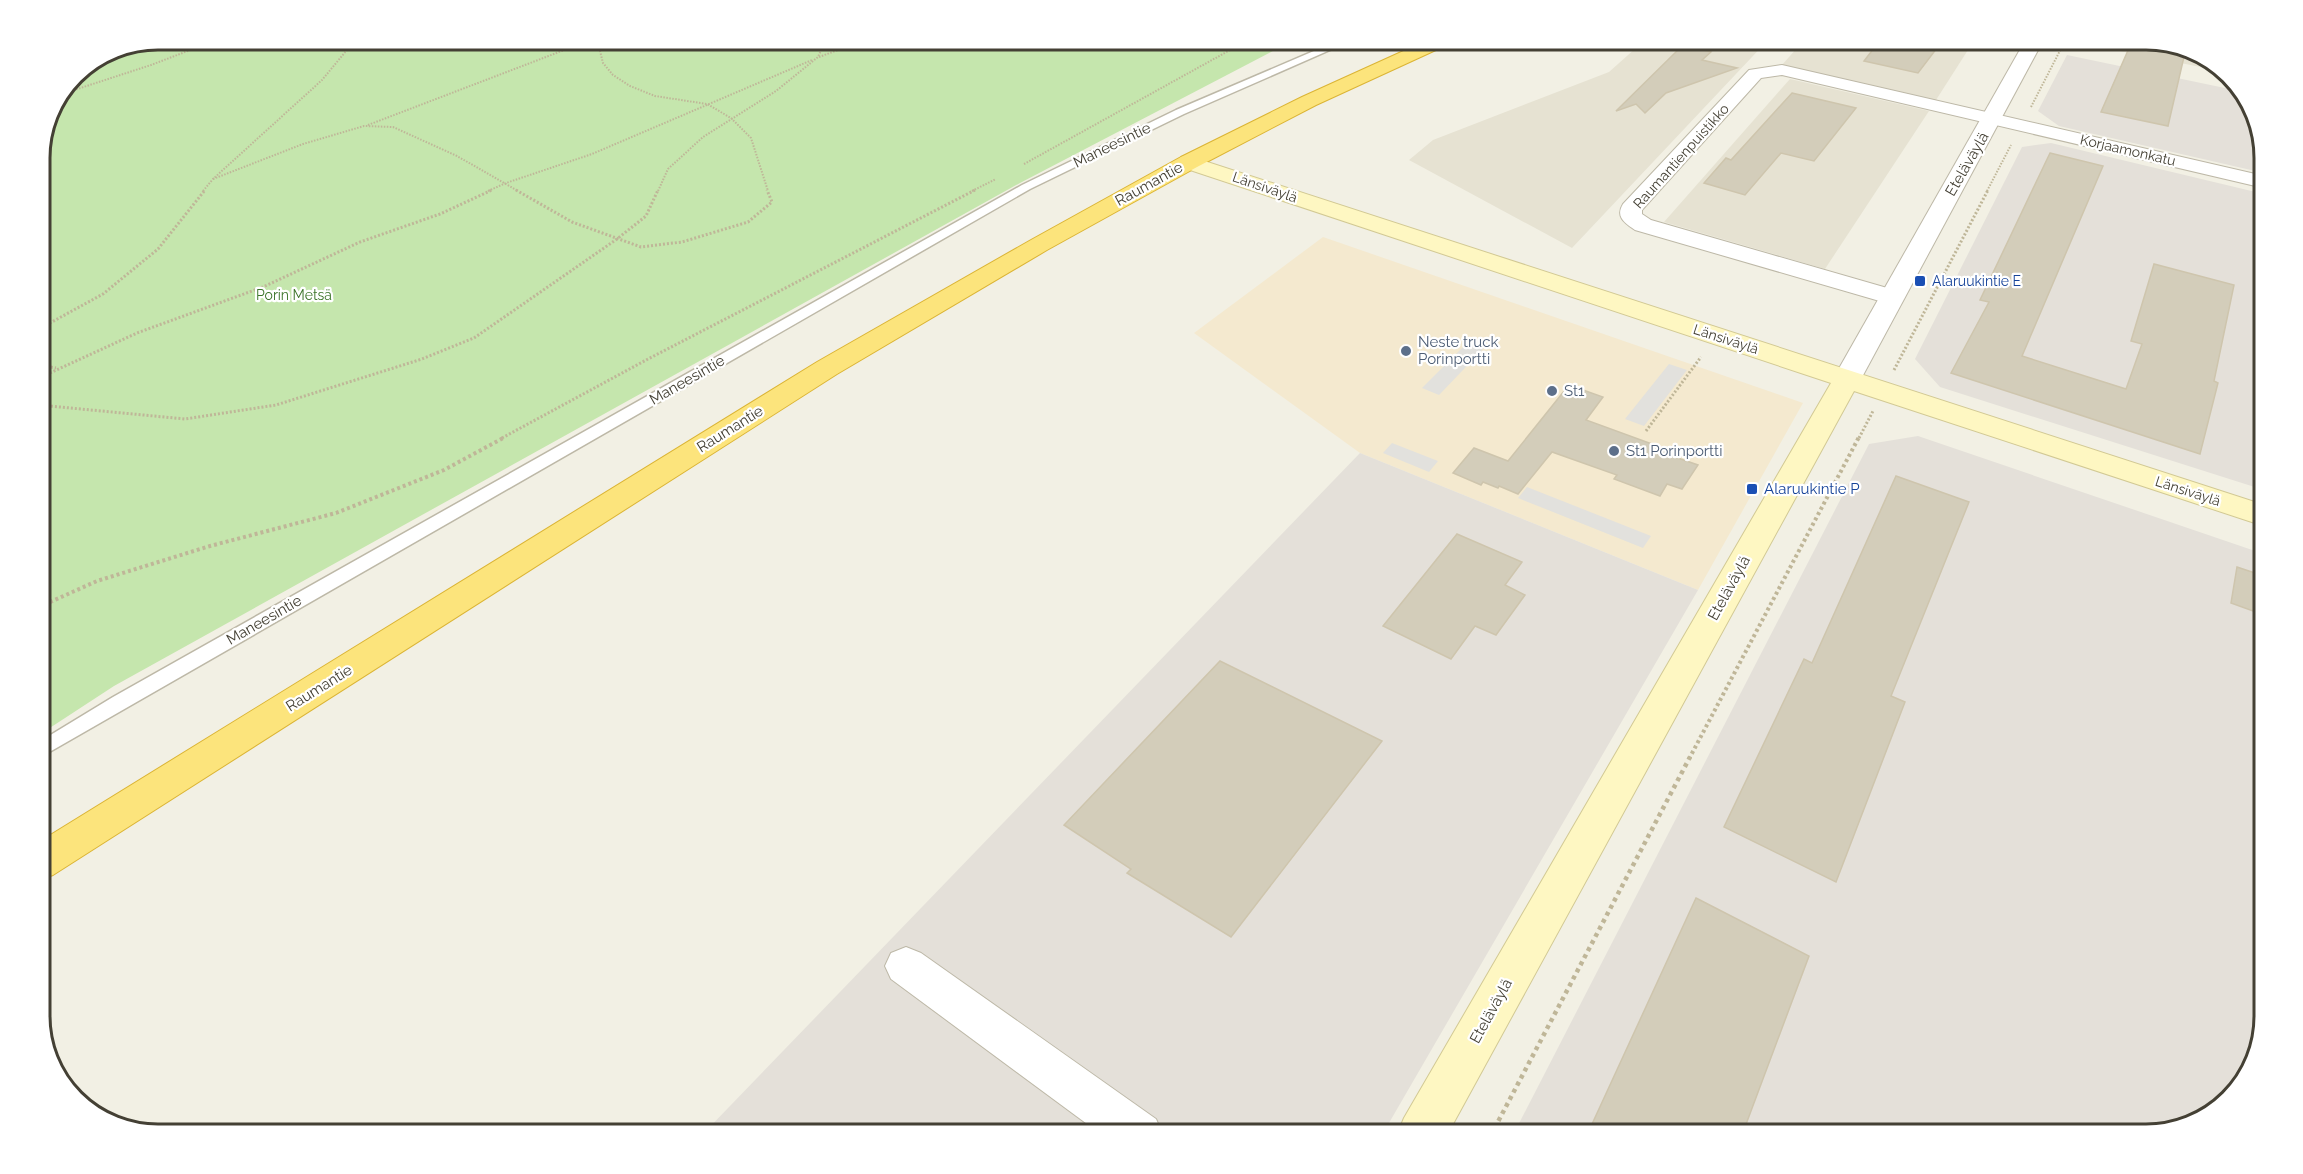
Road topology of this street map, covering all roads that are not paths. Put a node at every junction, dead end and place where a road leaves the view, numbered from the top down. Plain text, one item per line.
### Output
1 (1324, 50) edge
2 (1421, 50) edge
3 (2029, 50) edge
4 (1993, 119) junction
5 (1189, 162) junction
6 (2253, 179) edge
7 (1892, 297) junction
8 (1847, 379) junction
9 (2253, 513) edge
10 (50, 743) edge
11 (50, 855) edge
12 (906, 966) dead end
13 (1125, 1124) edge
14 (1427, 1124) edge

1 - 10 lane, Maneesintie
2 - 5 highway, Raumantie
3 - 4 street, Eteläväylä
4 - 6 street, Korjaamonkatu
4 - 7 street, Eteläväylä
4 - 7 street, Raumantienpuistikko
5 - 8 main road, Länsiväylä
5 - 11 highway, Raumantie
7 - 8 street, Eteläväylä
8 - 9 main road, Länsiväylä
8 - 14 main road, Eteläväylä
12 - 13 street

